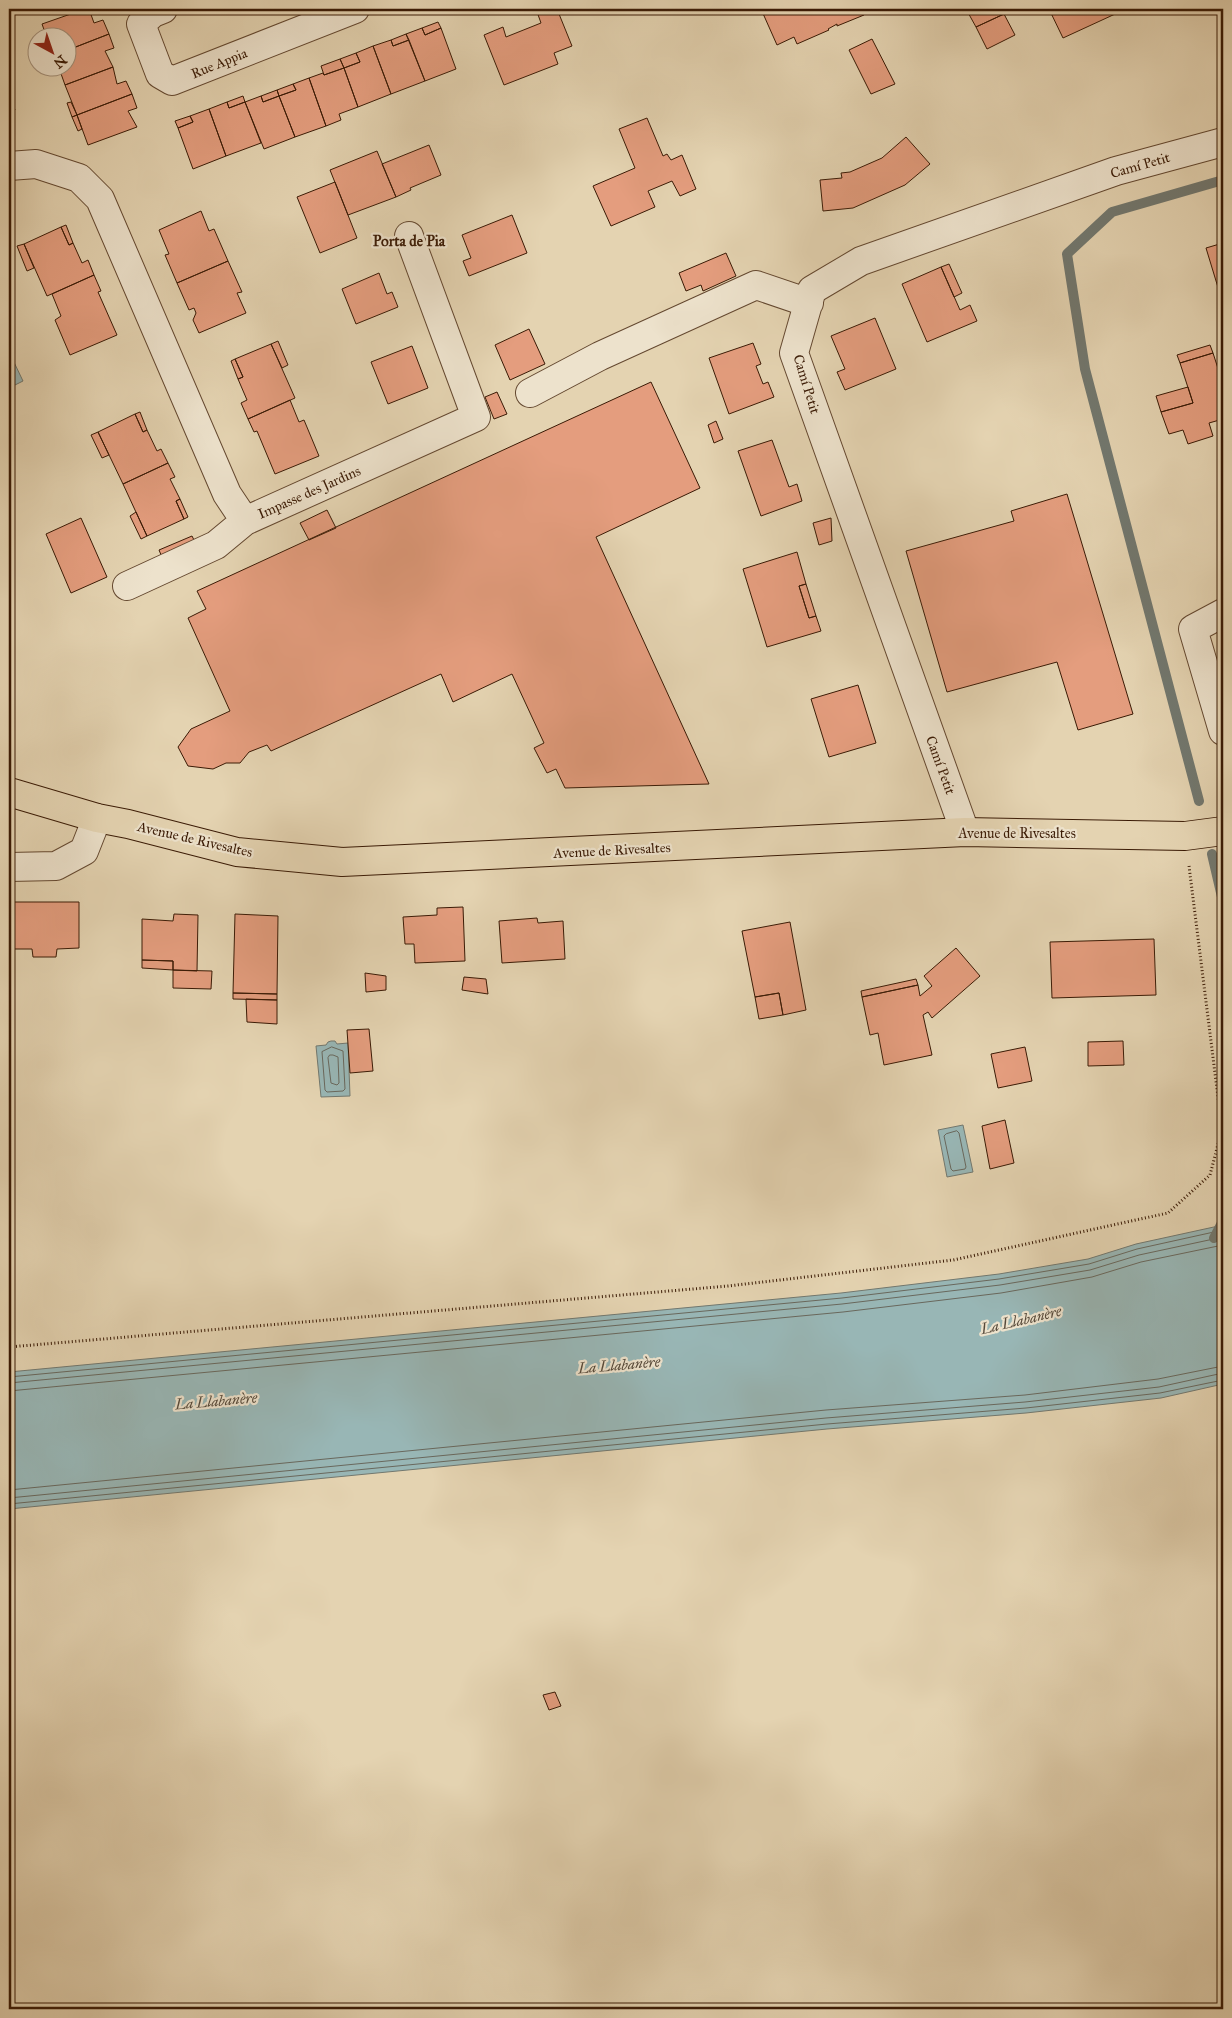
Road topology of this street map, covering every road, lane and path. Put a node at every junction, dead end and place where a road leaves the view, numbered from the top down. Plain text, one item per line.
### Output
1 (163, 9) edge
2 (355, 9) edge
3 (1223, 142) edge
4 (9, 166) edge
5 (409, 236) dead end
6 (809, 303) junction
7 (530, 393) dead end
8 (245, 521) junction
9 (127, 586) dead end
10 (1223, 613) edge
11 (1223, 731) edge
12 (9, 792) edge
13 (97, 818) junction
14 (1223, 831) edge
15 (965, 832) junction
16 (1185, 836) junction
17 (9, 867) edge
18 (9, 1347) edge

1 - 2 street, Rue Appia
3 - 6 street, Camí Petit
4 - 8 street, Impasse des Jardins
5 - 8 street, Impasse des Jardins
6 - 7 street
6 - 15 street, Camí Petit
8 - 9 street
10 - 11 street
12 - 13 main road, Avenue de Rivesaltes
13 - 15 main road, Avenue de Rivesaltes
13 - 17 street
14 - 16 main road, Avenue de Rivesaltes
15 - 16 main road, Avenue de Rivesaltes
16 - 18 path

